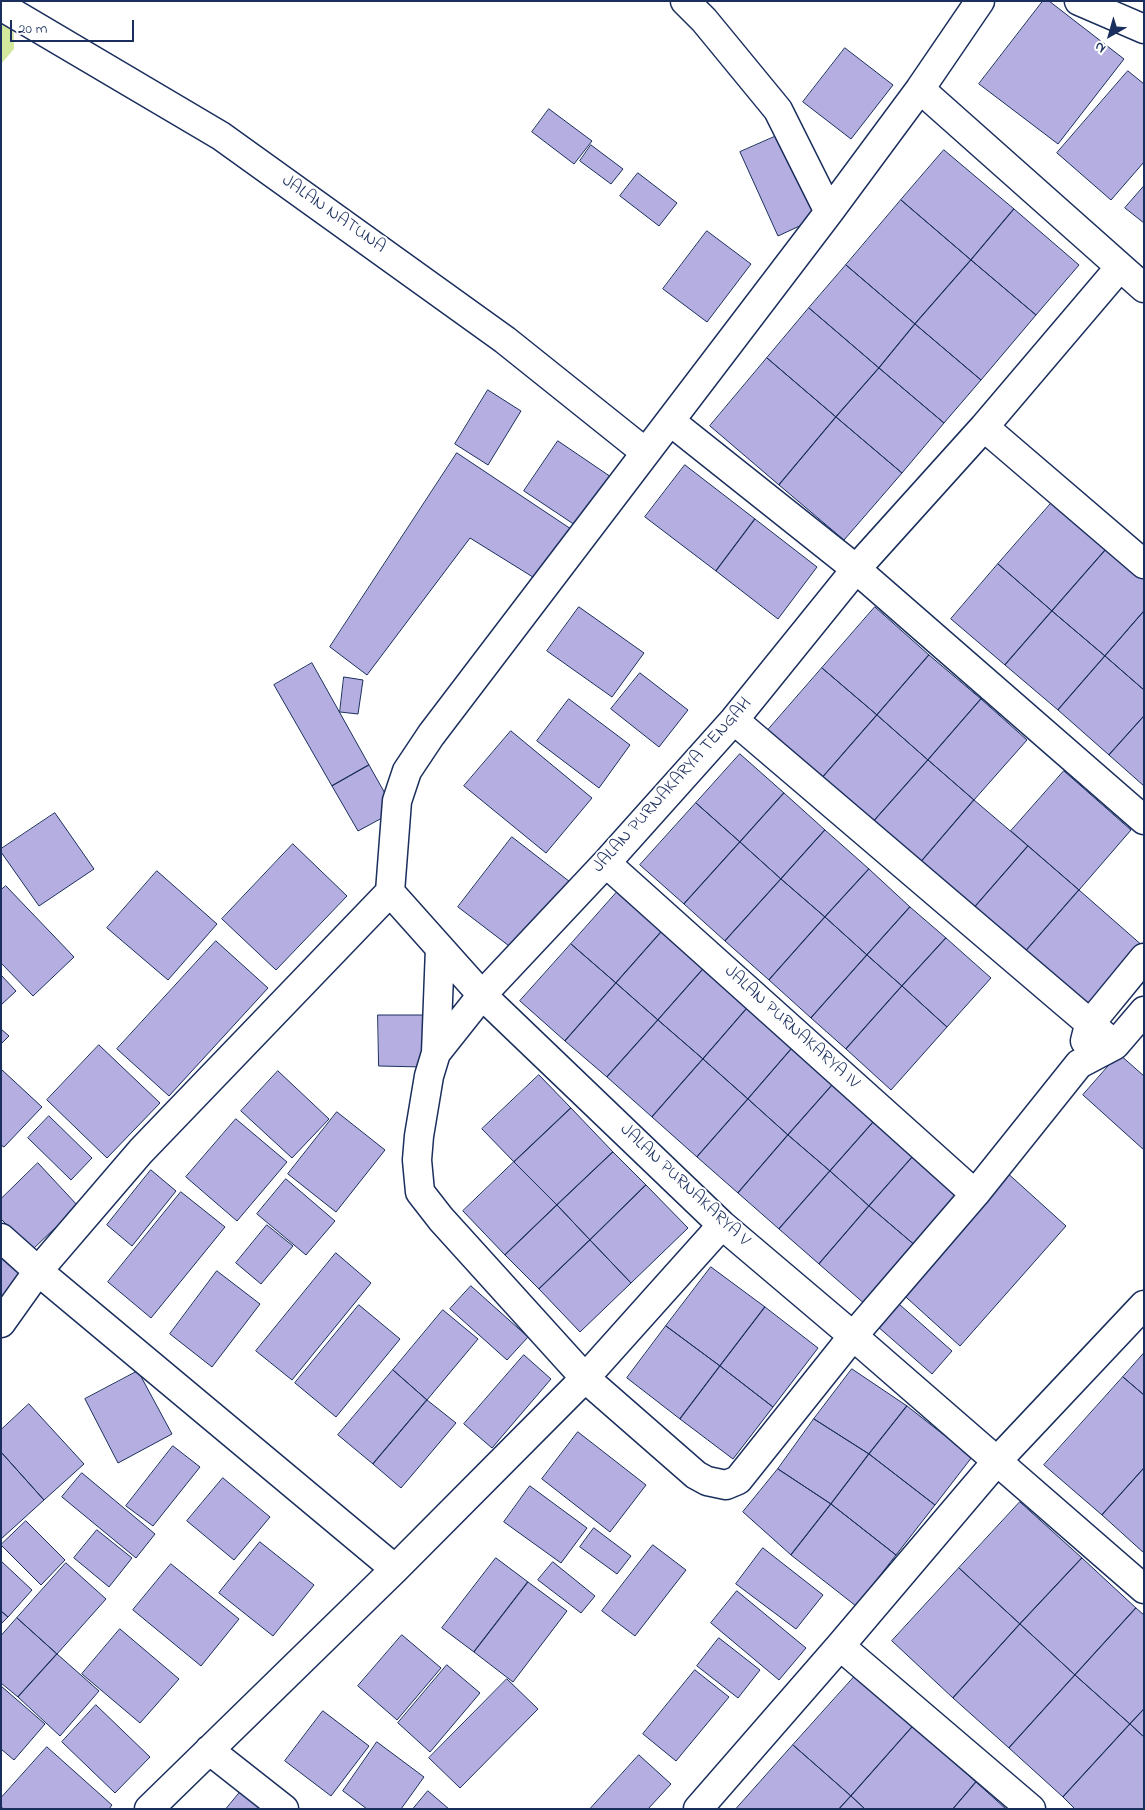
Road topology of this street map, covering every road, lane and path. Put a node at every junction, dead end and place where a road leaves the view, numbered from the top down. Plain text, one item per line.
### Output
1 (685, 1) edge
2 (980, 1) edge
3 (1079, 1) edge
4 (1, 6) edge
5 (1144, 29) edge
6 (920, 89) junction
7 (829, 212) junction
8 (1120, 267) junction
9 (1144, 288) edge
10 (670, 421) junction
11 (984, 427) junction
12 (645, 452) junction
13 (1144, 564) edge
14 (856, 569) junction
15 (734, 720) junction
16 (1144, 820) edge
17 (606, 863) junction
18 (390, 892) junction
19 (440, 948) junction
20 (1144, 958) edge
21 (482, 995) junction
22 (1144, 1011) edge
23 (1089, 1025) junction
24 (1115, 1046) junction
25 (436, 1053) junction
26 (1079, 1064) junction
27 (975, 1194) junction
28 (722, 1225) junction
29 (1, 1238) edge
30 (38, 1272) junction
31 (1144, 1305) edge
32 (1, 1323) edge
33 (853, 1336) junction
34 (585, 1378) junction
35 (997, 1460) junction
36 (395, 1569) junction
37 (1144, 1589) edge
38 (840, 1646) junction
39 (209, 1750) junction
40 (150, 1809) edge
41 (284, 1809) edge
42 (698, 1809) edge
43 (1031, 1809) edge

1 - 7 street
2 - 6 street
3 - 5 street
4 - 12 street, JALAN NATUNA
6 - 7 street
6 - 8 street
7 - 10 street
8 - 9 street
8 - 11 street, JALAN PURNAKARYA TENGAH
10 - 12 street
10 - 14 street
11 - 13 street
11 - 14 street, JALAN PURNAKARYA TENGAH
12 - 18 street
14 - 15 street, JALAN PURNAKARYA TENGAH
14 - 16 street
15 - 17 street, JALAN PURNAKARYA TENGAH
15 - 23 street
17 - 21 street, JALAN PURNAKARYA TENGAH
17 - 27 street, JALAN PURNAKARYA IV
18 - 19 street, JALAN PURNAKARYA V
18 - 30 street
19 - 21 street, JALAN PURNAKARYA V
19 - 25 street
20 - 23 street
21 - 25 street, JALAN PURNAKARYA TENGAH
21 - 28 street, JALAN PURNAKARYA V
22 - 24 street
23 - 24 street
23 - 26 street
24 - 26 street
25 - 34 street
26 - 27 street
27 - 33 street
28 - 33 street, JALAN PURNAKARYA V
28 - 34 street
29 - 30 street
30 - 32 street
30 - 36 street
31 - 35 street
33 - 34 street
33 - 35 street, JALAN PURNAKARYA V
34 - 36 street
35 - 37 street, JALAN PURNAKARYA V
35 - 38 street
36 - 39 street
38 - 42 street
38 - 43 street
39 - 40 street
39 - 41 street

